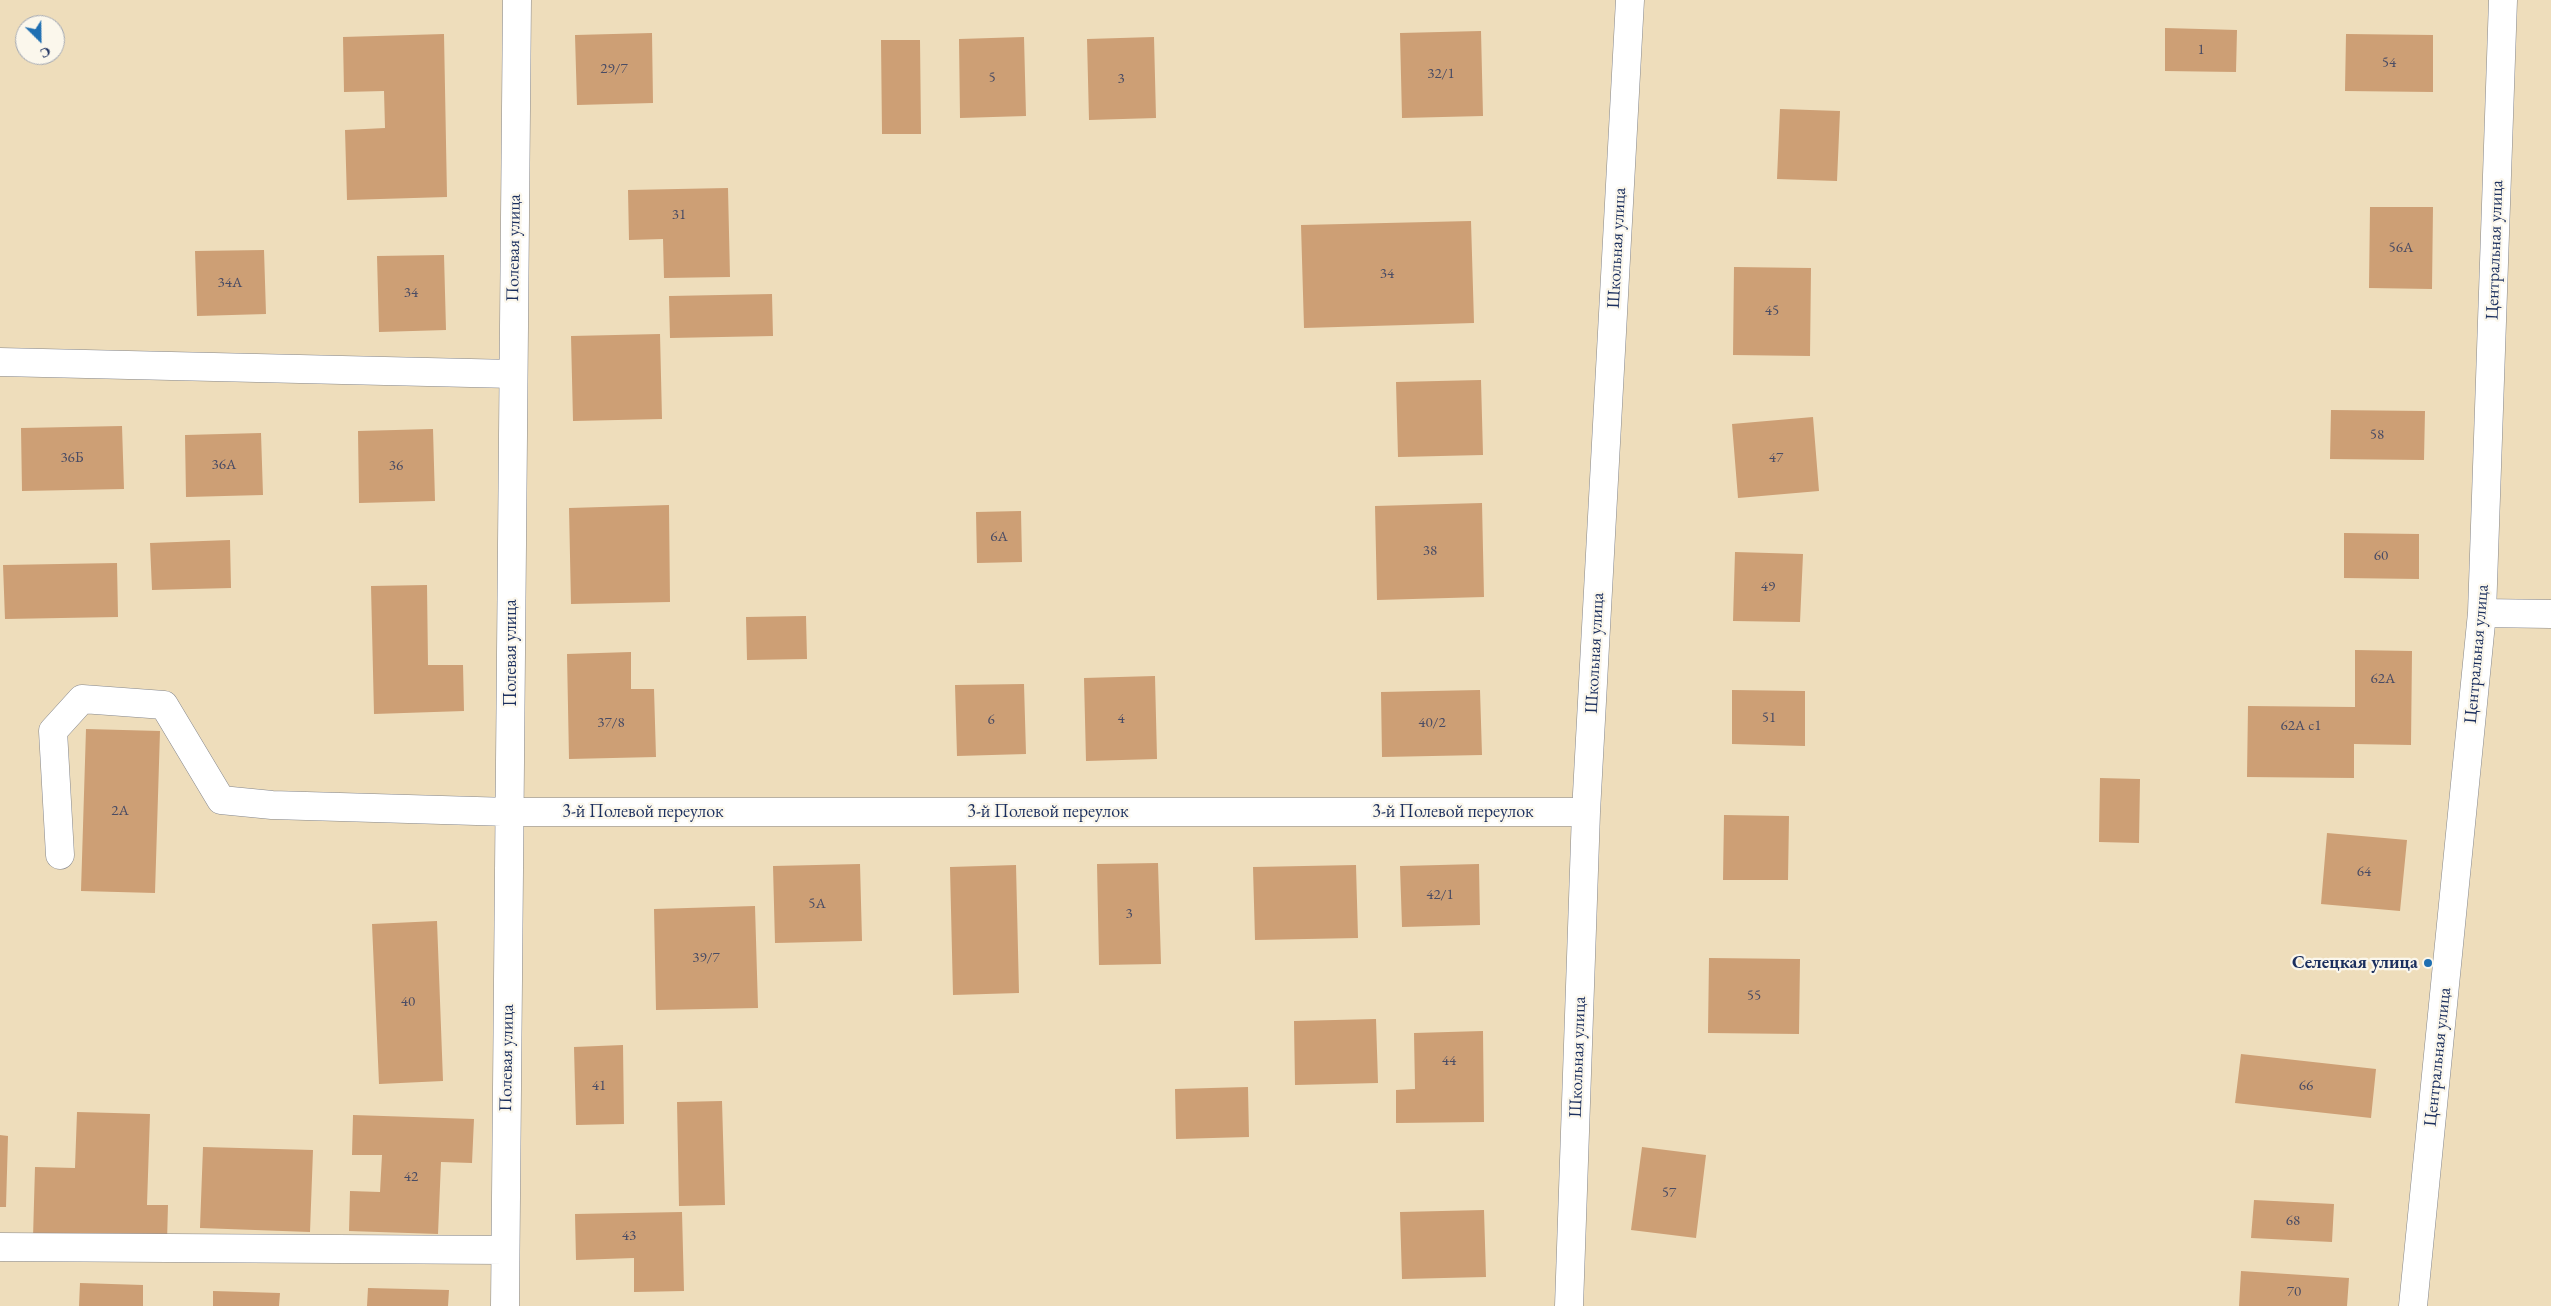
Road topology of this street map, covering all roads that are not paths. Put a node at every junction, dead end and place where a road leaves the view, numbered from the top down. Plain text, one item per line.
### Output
1 (517, 0) edge
2 (1630, 0) edge
3 (2503, 0) edge
4 (0, 362) edge
5 (513, 374) junction
6 (2482, 613) junction
7 (2551, 614) edge
8 (510, 812) junction
9 (1586, 812) junction
10 (60, 855) dead end
11 (0, 1247) edge
12 (505, 1250) junction
13 (505, 1306) edge
14 (1569, 1306) edge
15 (2413, 1306) edge

1 - 5 street, Полевая улица
2 - 9 street, Школьная улица
3 - 6 street, Центральная улица
4 - 5 street
5 - 8 street, Полевая улица
6 - 7 street
6 - 15 street, Центральная улица
8 - 9 street, 3-й Полевой переулок
8 - 10 street, 3-й Полевой переулок
8 - 12 street, Полевая улица
9 - 14 street, Школьная улица
11 - 12 street
12 - 13 street, Полевая улица

